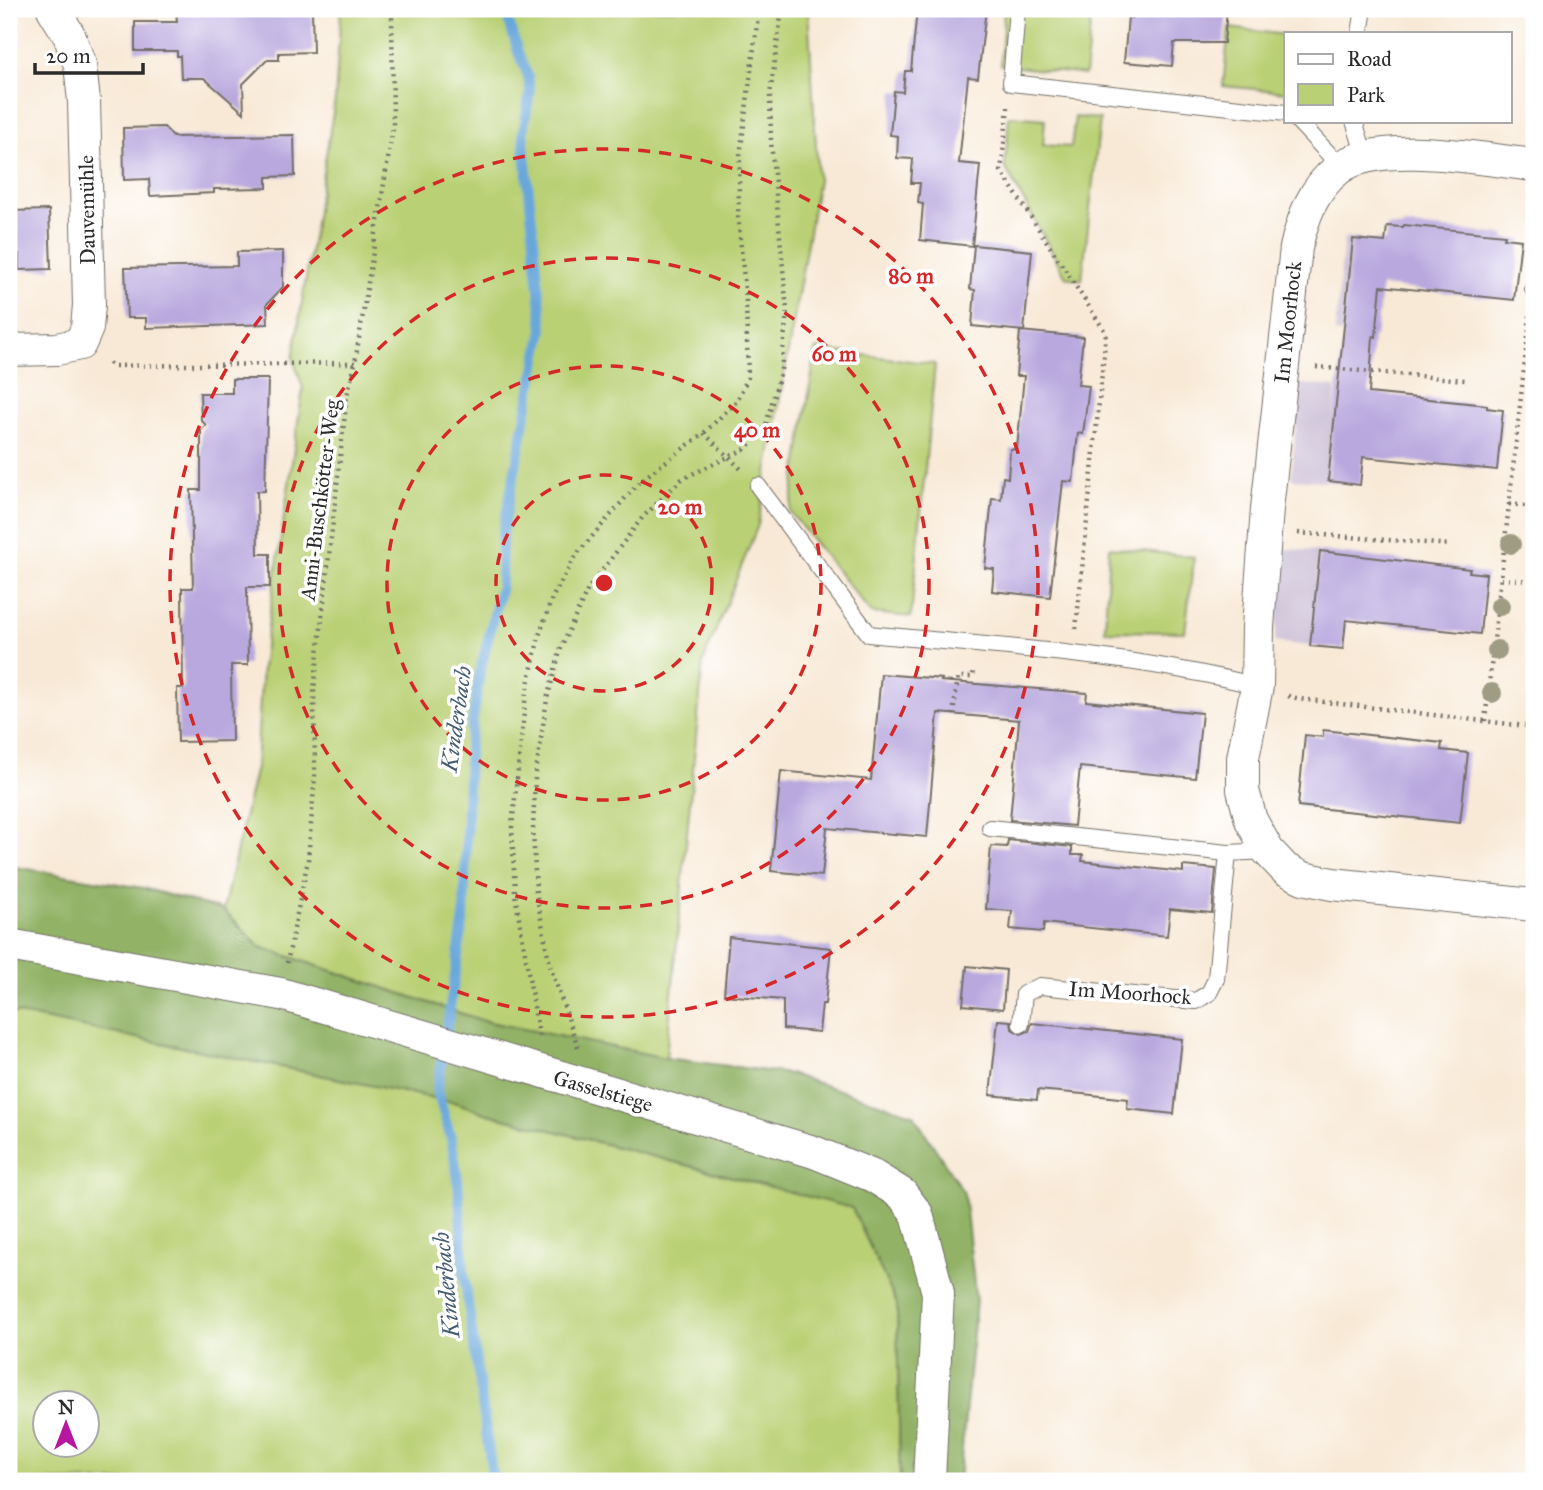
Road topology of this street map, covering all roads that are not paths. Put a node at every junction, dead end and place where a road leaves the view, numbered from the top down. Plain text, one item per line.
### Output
1 (53, 9) edge
2 (1017, 9) edge
3 (1364, 9) edge
4 (1360, 32) edge
5 (1284, 113) edge
6 (1299, 122) edge
7 (1354, 122) edge
8 (1353, 162) junction
9 (1534, 165) edge
10 (9, 350) edge
11 (758, 486) dead end
12 (1257, 686) junction
13 (990, 828) dead end
14 (1268, 851) junction
15 (1228, 853) junction
16 (1534, 905) edge
17 (9, 945) edge
18 (1021, 1024) dead end
19 (929, 1481) edge

1 - 10 street, Dauvemühle
2 - 5 lane
3 - 4 lane
6 - 8 lane
7 - 8 lane
8 - 9 street
8 - 12 street, Im Moorhock
11 - 12 lane
12 - 14 street, Im Moorhock
13 - 15 lane
14 - 15 lane
14 - 16 street, Im Moorhock
15 - 18 lane, Im Moorhock
17 - 19 street, Gasselstiege

